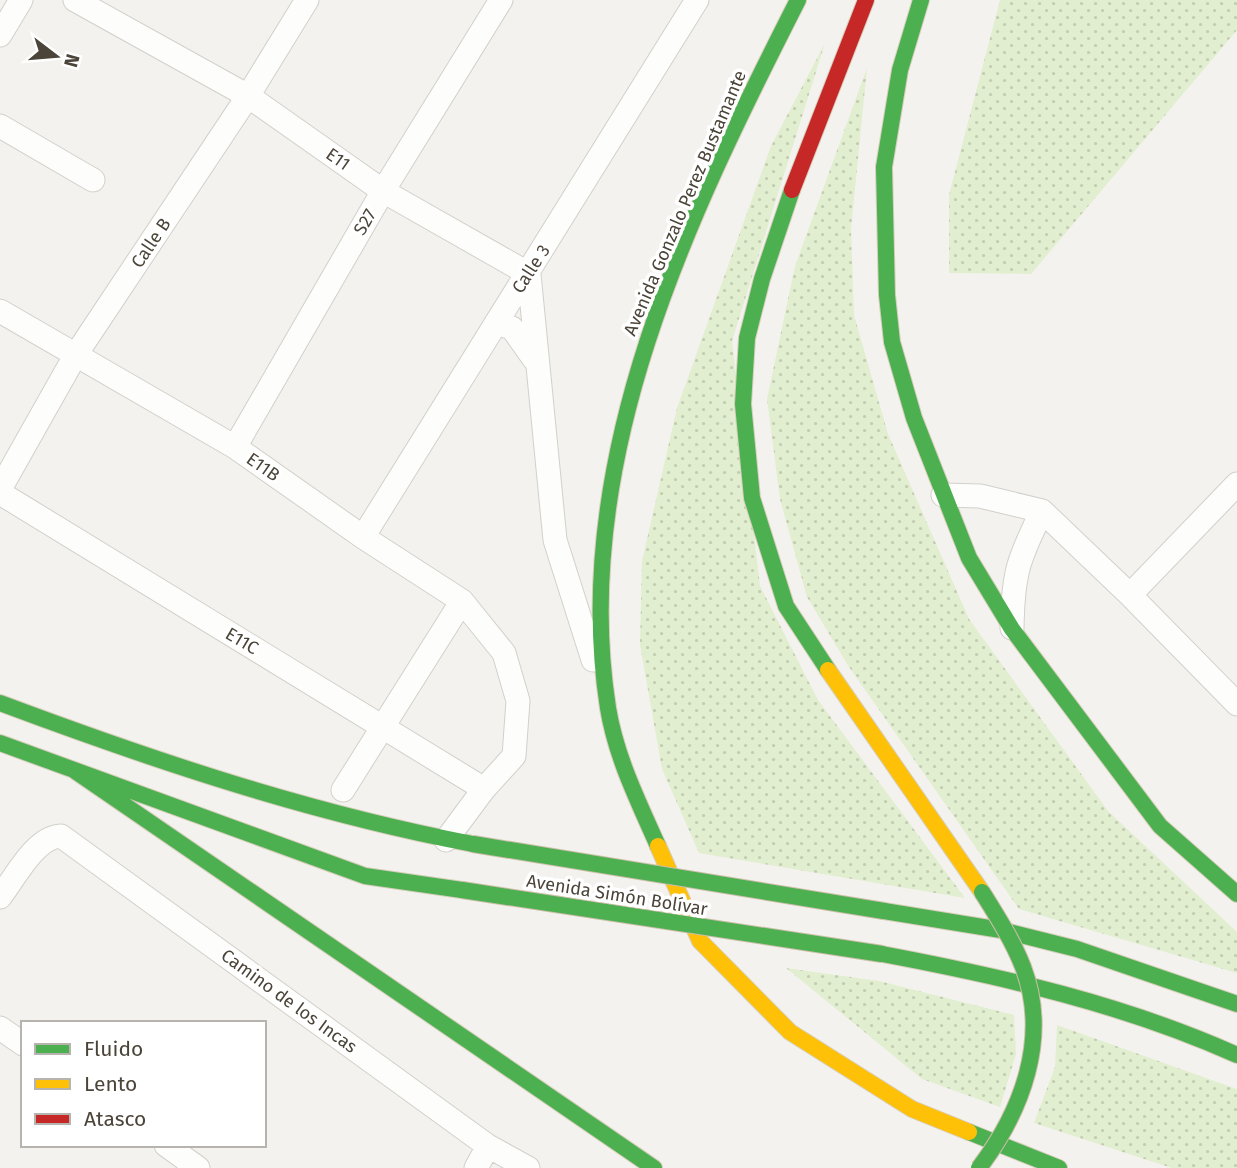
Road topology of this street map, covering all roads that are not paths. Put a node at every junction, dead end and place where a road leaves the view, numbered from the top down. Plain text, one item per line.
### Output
1 (21, 0) edge
2 (75, 0) edge
3 (307, 0) edge
4 (501, 0) edge
5 (697, 0) edge
6 (797, 0) edge
7 (866, 0) edge
8 (921, 0) edge
9 (0, 35) edge
10 (248, 96) junction
11 (0, 125) edge
12 (93, 180) dead end
13 (383, 191) junction
14 (528, 274) junction
15 (0, 311) edge
16 (496, 323) junction
17 (75, 356) junction
18 (534, 359) junction
19 (235, 447) junction
20 (1237, 484) edge
21 (0, 491) edge
22 (943, 495) junction
23 (1042, 511) junction
24 (363, 537) junction
25 (1130, 595) junction
26 (462, 601) junction
27 (1012, 629) junction
28 (0, 703) edge
29 (1237, 704) edge
30 (608, 708) junction
31 (382, 727) junction
32 (0, 743) edge
33 (75, 771) junction
34 (484, 789) junction
35 (343, 790) dead end
36 (446, 840) junction
37 (1237, 894) edge
38 (0, 897) edge
39 (1237, 1004) edge
40 (0, 1028) edge
41 (21, 1043) edge
42 (1237, 1055) edge
43 (488, 1146) junction
44 (169, 1147) edge
45 (198, 1168) edge
46 (476, 1168) edge
47 (528, 1168) edge
48 (654, 1168) edge
49 (979, 1168) edge
50 (1059, 1168) edge

1 - 9 street
2 - 10 street, E11
3 - 10 street, Calle B
4 - 13 street, S27
5 - 14 street, Calle 3
6 - 30 main road, Avenida Gonzalo Perez Bustamante
7 - 49 main road, bridge
8 - 22 main road
10 - 13 street, E11
10 - 17 street, Calle B
11 - 12 street
13 - 14 street, E11
13 - 19 street, S27
14 - 16 street, Calle 3
14 - 18 street
15 - 17 street, E11B
16 - 18 street
16 - 24 street, Calle 3
17 - 19 street, E11B
17 - 21 street, Calle B
18 - 30 street
19 - 24 street, E11B
20 - 25 street
21 - 31 street, E11C
22 - 23 street
22 - 27 main road
23 - 25 street
23 - 27 street
24 - 26 street, E11B
25 - 29 street
26 - 31 street
26 - 34 street, E11B
27 - 37 main road
28 - 36 main road, Avenida Simón Bolívar
30 - 50 main road, Avenida Gonzalo Perez Bustamante
31 - 34 street, E11C
31 - 35 street
32 - 33 main road, Avenida Simón Bolívar
33 - 42 main road, Avenida Simón Bolívar, bridge
33 - 48 main road
34 - 36 street
36 - 39 main road, Avenida Simón Bolívar, bridge
38 - 43 street, Camino de los Incas
40 - 41 street
43 - 46 street
43 - 47 street, Camino de los Incas
44 - 45 street

